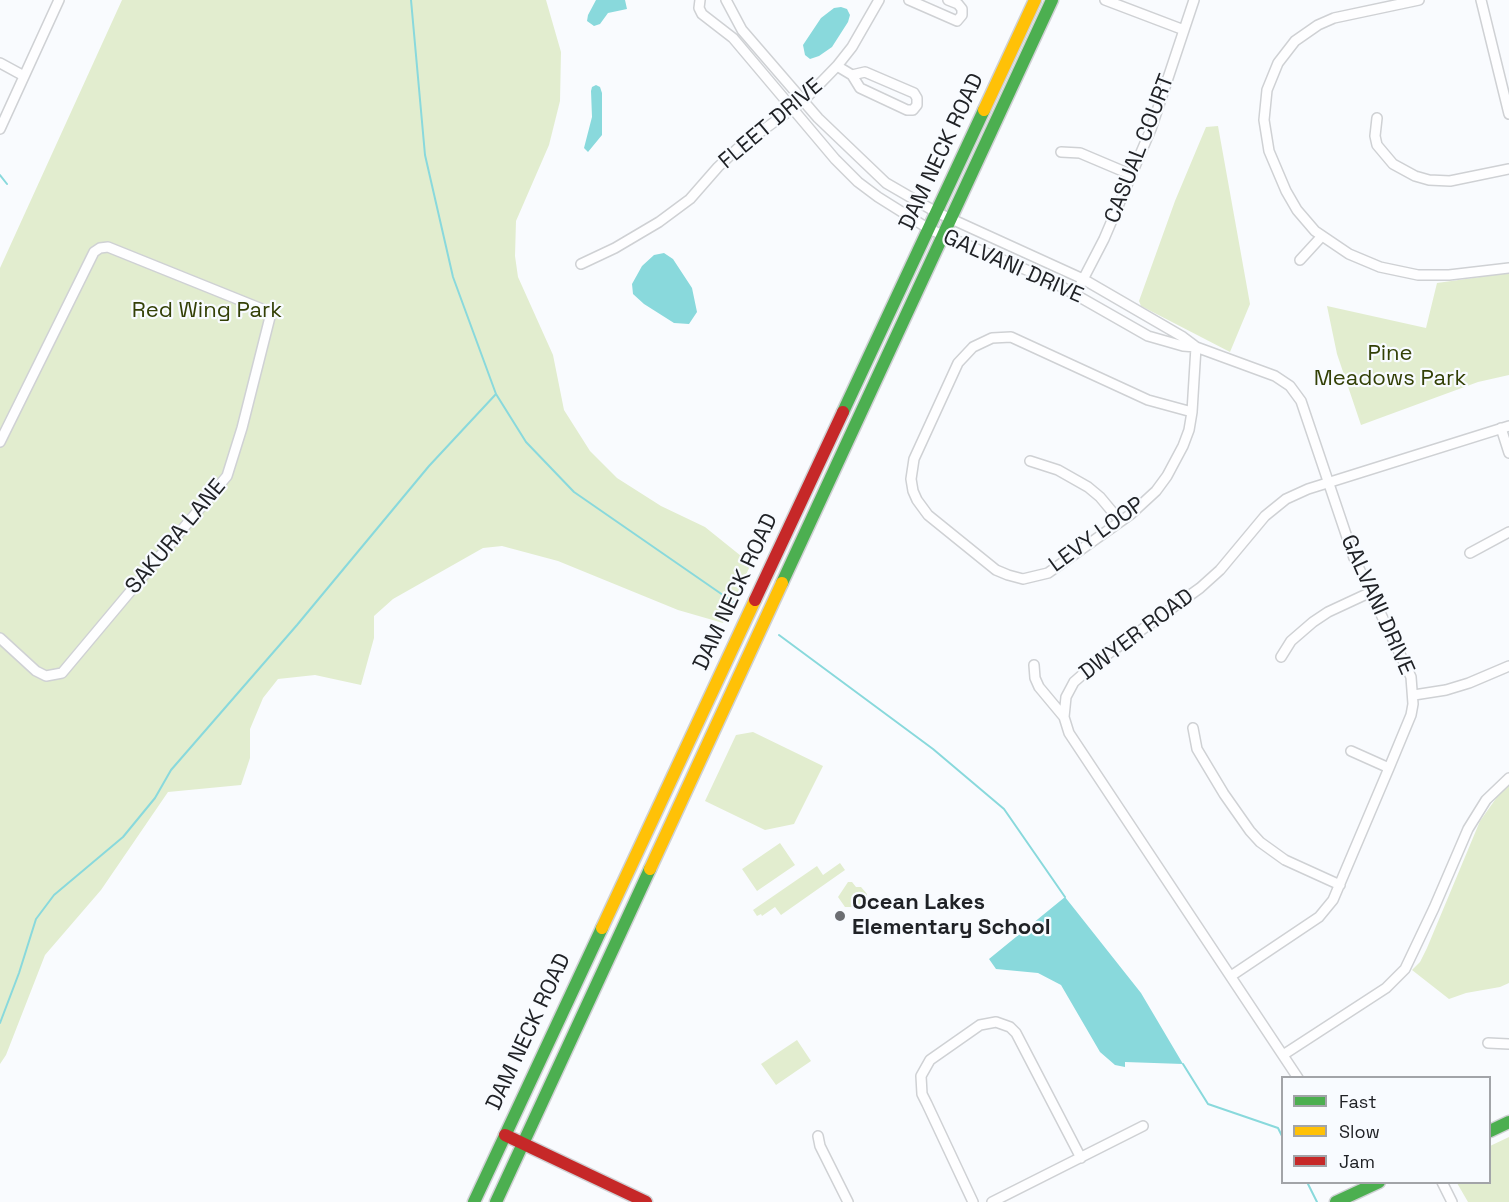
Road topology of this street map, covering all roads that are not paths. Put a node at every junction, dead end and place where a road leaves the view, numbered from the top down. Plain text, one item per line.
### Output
1 (59, 0) edge
2 (700, 0) edge
3 (726, 0) edge
4 (879, 0) edge
5 (909, 0) edge
6 (948, 0) edge
7 (1035, 0) edge
8 (1052, 0) edge
9 (1105, 0) edge
10 (1194, 0) edge
11 (1419, 0) edge
12 (1481, 0) edge
13 (1184, 30) junction
14 (0, 63) edge
15 (837, 66) junction
16 (852, 75) junction
17 (24, 76) junction
18 (803, 101) junction
19 (792, 109) junction
20 (1509, 114) edge
21 (1377, 118) dead end
22 (0, 129) edge
23 (1060, 152) dead end
24 (1509, 169) edge
25 (1132, 175) junction
26 (936, 212) junction
27 (951, 218) junction
28 (929, 229) junction
29 (944, 235) junction
30 (1322, 236) junction
31 (1300, 260) dead end
32 (581, 264) dead end
33 (1509, 268) edge
34 (1083, 279) junction
35 (1076, 293) junction
36 (1196, 346) junction
37 (1192, 412) junction
38 (1505, 427) edge
39 (0, 442) edge
40 (1509, 453) edge
41 (1030, 462) dead end
42 (1328, 483) junction
43 (1120, 521) junction
44 (1509, 532) edge
45 (1470, 553) dead end
46 (1371, 592) junction
47 (0, 638) edge
48 (1281, 657) dead end
49 (1034, 665) dead end
50 (1509, 666) edge
51 (1414, 695) junction
52 (1064, 717) junction
53 (1193, 728) dead end
54 (1351, 751) dead end
55 (1389, 768) junction
56 (1509, 778) edge
57 (642, 842) junction
58 (658, 850) junction
59 (1340, 885) junction
60 (1230, 976) junction
61 (1488, 1043) dead end
62 (1509, 1044) edge
63 (1283, 1055) junction
64 (1297, 1076) edge
65 (1509, 1122) edge
66 (1143, 1126) dead end
67 (1491, 1131) edge
68 (505, 1135) junction
69 (818, 1136) dead end
70 (522, 1144) junction
71 (1082, 1158) junction
72 (1443, 1184) edge
73 (1362, 1186) edge
74 (474, 1202) edge
75 (496, 1202) edge
76 (646, 1202) edge
77 (848, 1202) edge
78 (973, 1202) edge
79 (992, 1202) edge
80 (1336, 1202) edge
81 (1452, 1202) edge

1 - 17 street
2 - 19 street, GALVANI DRIVE
3 - 18 street, GALVANI DRIVE
4 - 15 street, FLEET DRIVE
5 - 6 street
7 - 26 main road, DAM NECK ROAD
8 - 27 main road, DAM NECK ROAD
9 - 13 street
10 - 13 street, CASUAL COURT
11 - 30 street
12 - 20 street
13 - 25 street, CASUAL COURT
14 - 17 street
15 - 16 street
15 - 18 street, FLEET DRIVE
16 - 16 street
17 - 22 street
18 - 19 street, FLEET DRIVE
18 - 26 street, GALVANI DRIVE
19 - 28 street, GALVANI DRIVE
19 - 32 street, FLEET DRIVE
21 - 24 street
23 - 25 street
25 - 34 street, CASUAL COURT
26 - 27 street, GALVANI DRIVE
26 - 28 main road, DAM NECK ROAD
27 - 29 main road, DAM NECK ROAD
27 - 34 street, GALVANI DRIVE
28 - 29 street, GALVANI DRIVE
28 - 57 main road, DAM NECK ROAD
29 - 35 street, GALVANI DRIVE
29 - 58 main road, DAM NECK ROAD
30 - 31 street
30 - 33 street
34 - 35 street, CASUAL COURT
34 - 36 street, GALVANI DRIVE
35 - 36 street, GALVANI DRIVE
36 - 37 street, LEVY LOOP
36 - 42 street, GALVANI DRIVE
37 - 43 street, LEVY LOOP
37 - 43 street, LEVY LOOP
38 - 40 street
38 - 42 street, DWYER ROAD
39 - 47 street, SAKURA LANE
41 - 43 street
42 - 46 street, GALVANI DRIVE
42 - 52 street, DWYER ROAD
44 - 45 street
46 - 48 street
46 - 51 street, GALVANI DRIVE
49 - 52 street
50 - 51 street
51 - 55 street, GALVANI DRIVE
52 - 60 street
53 - 59 street
54 - 55 street
55 - 59 street, GALVANI DRIVE
56 - 63 street
57 - 58 main road
57 - 68 main road, DAM NECK ROAD
58 - 70 main road, DAM NECK ROAD
59 - 60 street, GALVANI DRIVE
60 - 63 street
61 - 62 street
63 - 64 street
65 - 67 main road
66 - 71 street
68 - 70 main road
68 - 74 main road, DAM NECK ROAD
69 - 77 street
70 - 75 main road, DAM NECK ROAD
70 - 76 main road
71 - 78 street
71 - 79 street
72 - 81 street
73 - 80 main road

